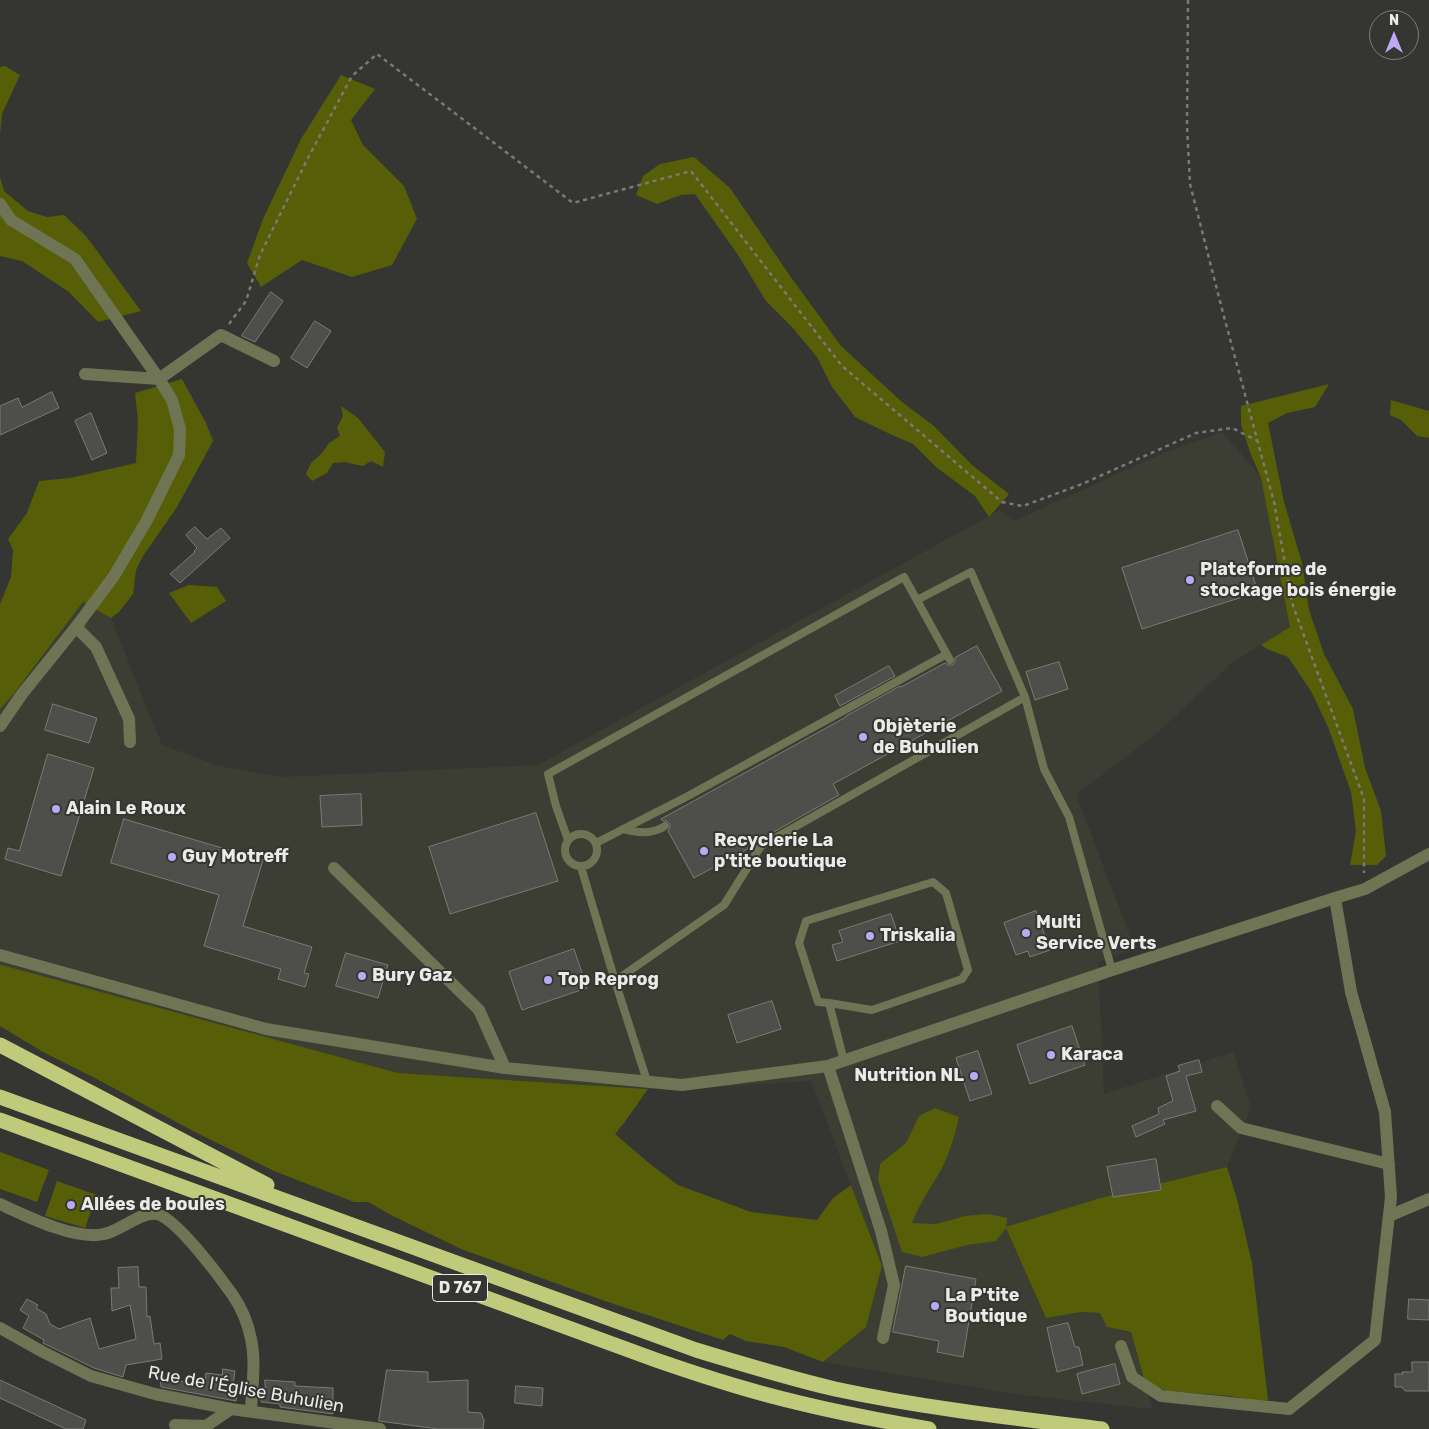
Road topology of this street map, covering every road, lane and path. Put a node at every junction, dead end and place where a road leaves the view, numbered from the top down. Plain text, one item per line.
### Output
1 (1188, 0) edge
2 (0, 204) edge
3 (221, 335) junction
4 (274, 361) dead end
5 (85, 374) dead end
6 (159, 378) junction
7 (1258, 441) junction
8 (917, 600) junction
9 (76, 627) junction
10 (1025, 697) junction
11 (0, 726) edge
12 (130, 742) dead end
13 (666, 826) dead end
14 (623, 828) junction
15 (568, 840) junction
16 (596, 843) junction
17 (1429, 854) edge
18 (581, 866) junction
19 (334, 868) dead end
20 (1364, 890) junction
21 (1335, 898) junction
22 (2, 956) edge
23 (1112, 970) junction
24 (615, 981) junction
25 (829, 1003) junction
26 (0, 1045) edge
27 (844, 1061) junction
28 (828, 1066) junction
29 (505, 1068) junction
30 (647, 1081) junction
31 (0, 1097) edge
32 (1217, 1106) dead end
33 (0, 1120) edge
34 (1388, 1164) junction
35 (1429, 1199) edge
36 (0, 1204) edge
37 (319, 1213) junction
38 (1388, 1216) junction
39 (0, 1328) edge
40 (883, 1338) dead end
41 (1122, 1346) dead end
42 (232, 1409) junction
43 (251, 1411) junction
44 (292, 1423) edge
45 (175, 1425) dead end
46 (380, 1429) edge
47 (929, 1429) edge
48 (1102, 1429) edge

1 - 7 path
2 - 6 street
3 - 4 street
3 - 6 street
3 - 7 path
5 - 6 street
6 - 9 street
7 - 20 path
8 - 10 lane
8 - 14 lane
8 - 15 lane
9 - 11 street
9 - 12 street
10 - 23 lane
10 - 24 lane
13 - 14 lane
14 - 16 lane
15 - 16 lane
15 - 18 lane
16 - 18 lane
17 - 20 street
18 - 24 lane
19 - 29 street
20 - 21 street
21 - 23 street
21 - 34 street
22 - 29 street
23 - 27 street
24 - 30 lane
25 - 25 lane
25 - 27 lane
26 - 37 highway, D 767
27 - 28 street
28 - 30 street
28 - 40 street
29 - 30 street
31 - 37 highway, D 767
32 - 34 street
33 - 47 highway, D 767
34 - 38 street
35 - 38 street
36 - 43 street
37 - 48 highway, D 767
38 - 41 street
39 - 42 street, Rue de l'Église Buhulien
42 - 43 street, Rue de l'Église Buhulien
42 - 45 street
43 - 44 street, Rue de l'Église Buhulien
44 - 46 street, Rue de l'Église Buhulien

